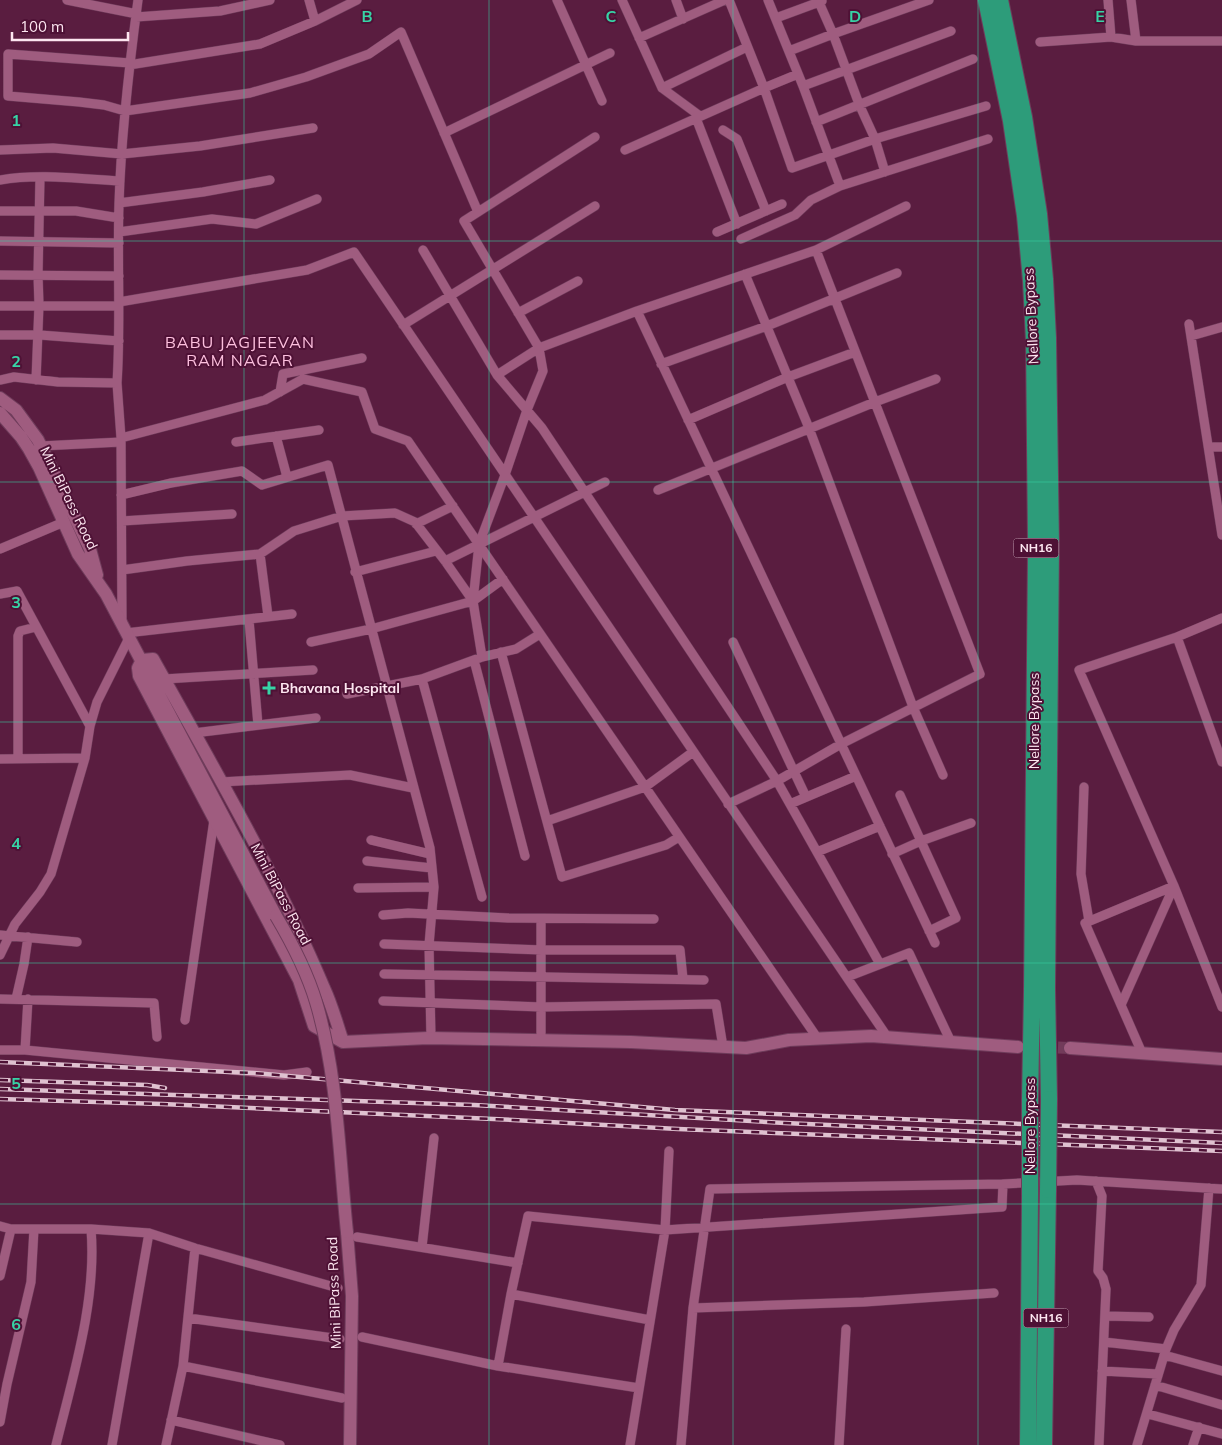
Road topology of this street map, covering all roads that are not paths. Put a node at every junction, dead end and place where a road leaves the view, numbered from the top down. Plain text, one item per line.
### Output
1 (67, 0) edge
2 (138, 0) edge
3 (270, 0) edge
4 (309, 0) edge
5 (357, 0) edge
6 (557, 0) edge
7 (622, 0) edge
8 (676, 0) edge
9 (725, 0) edge
10 (729, 0) edge
11 (768, 0) edge
12 (929, 0) edge
13 (986, 0) edge
14 (1000, 0) edge
15 (1108, 0) edge
16 (1131, 0) edge
17 (820, 1) edge
18 (345, 3) edge
19 (136, 15) junction
20 (776, 18) junction
21 (683, 19) junction
22 (315, 21) junction
23 (951, 31) dead end
24 (833, 34) junction
25 (1111, 37) junction
26 (639, 38) junction
27 (1136, 41) junction
28 (1222, 41) edge
29 (1040, 42) dead end
30 (748, 47) junction
31 (789, 51) junction
32 (610, 53) dead end
33 (4, 54) edge
34 (973, 59) dead end
35 (130, 64) junction
36 (587, 64) junction
37 (846, 70) junction
38 (798, 74) junction
39 (803, 86) junction
40 (662, 88) junction
41 (764, 88) junction
42 (4, 95) edge
43 (602, 101) dead end
44 (859, 104) junction
45 (986, 106) dead end
46 (126, 111) junction
47 (698, 117) junction
48 (816, 122) junction
49 (313, 128) dead end
50 (723, 130) dead end
51 (444, 133) junction
52 (596, 137) dead end
53 (988, 138) dead end
54 (875, 139) junction
55 (0, 150) edge
56 (625, 150) dead end
57 (122, 154) junction
58 (829, 154) junction
59 (885, 172) junction
60 (40, 177) junction
61 (0, 180) edge
62 (270, 180) dead end
63 (120, 181) junction
64 (840, 186) junction
65 (317, 199) dead end
66 (119, 203) junction
67 (782, 204) dead end
68 (594, 206) dead end
69 (906, 206) dead end
70 (40, 210) junction
71 (0, 211) edge
72 (766, 211) junction
73 (478, 212) junction
74 (119, 218) junction
75 (737, 224) junction
76 (119, 232) junction
77 (718, 232) dead end
78 (741, 239) dead end
79 (0, 241) edge
80 (38, 242) junction
81 (119, 243) junction
82 (423, 250) dead end
83 (816, 250) junction
84 (492, 270) junction
85 (897, 273) dead end
86 (745, 274) junction
87 (0, 275) edge
88 (38, 275) junction
89 (119, 276) junction
90 (578, 281) dead end
91 (450, 296) junction
92 (835, 299) junction
93 (119, 304) junction
94 (39, 305) junction
95 (0, 306) edge
96 (637, 311) junction
97 (518, 313) junction
98 (1189, 324) dead end
99 (403, 325) junction
100 (767, 326) junction
101 (1222, 327) edge
102 (0, 335) edge
103 (38, 335) junction
104 (1191, 336) junction
105 (119, 341) junction
106 (539, 348) junction
107 (856, 352) junction
108 (362, 358) dead end
109 (661, 364) junction
110 (497, 375) junction
111 (788, 377) junction
112 (936, 378) dead end
113 (0, 380) edge
114 (36, 380) junction
115 (117, 383) junction
116 (280, 392) junction
117 (0, 398) edge
118 (874, 402) junction
119 (527, 410) junction
120 (0, 413) edge
121 (688, 420) junction
122 (809, 428) junction
123 (320, 430) dead end
124 (276, 436) junction
125 (121, 440) junction
126 (236, 442) dead end
127 (41, 446) junction
128 (1210, 447) junction
129 (1222, 448) edge
130 (711, 468) junction
131 (505, 475) junction
132 (287, 477) junction
133 (605, 482) dead end
134 (658, 490) dead end
135 (585, 492) junction
136 (122, 495) junction
137 (453, 506) junction
138 (232, 514) dead end
139 (342, 516) junction
140 (533, 516) junction
141 (122, 520) junction
142 (64, 522) junction
143 (416, 524) junction
144 (1222, 534) edge
145 (479, 544) junction
146 (0, 549) edge
147 (436, 551) junction
148 (260, 554) junction
149 (445, 560) junction
150 (122, 570) junction
151 (356, 572) junction
152 (503, 579) junction
153 (98, 581) junction
154 (0, 594) edge
155 (472, 601) junction
156 (292, 614) dead end
157 (268, 616) junction
158 (1222, 618) edge
159 (249, 620) junction
160 (36, 627) junction
161 (371, 629) junction
162 (126, 632) junction
163 (540, 634) junction
164 (1177, 637) junction
165 (311, 642) dead end
166 (733, 642) dead end
167 (501, 652) junction
168 (478, 659) junction
169 (142, 660) junction
170 (313, 670) dead end
171 (254, 673) junction
172 (164, 679) junction
173 (422, 679) junction
174 (386, 686) junction
175 (347, 694) dead end
176 (913, 708) junction
177 (316, 718) dead end
178 (258, 725) junction
179 (90, 726) junction
180 (194, 733) junction
181 (841, 744) junction
182 (693, 752) junction
183 (18, 758) junction
184 (85, 758) junction
185 (0, 759) edge
186 (1222, 762) edge
187 (793, 772) junction
188 (943, 775) dead end
189 (856, 776) junction
190 (777, 781) junction
191 (221, 782) junction
192 (645, 787) junction
193 (1084, 787) dead end
194 (413, 788) junction
195 (900, 795) dead end
196 (806, 797) junction
197 (728, 804) junction
198 (790, 804) junction
199 (214, 820) junction
200 (547, 821) junction
201 (971, 823) dead end
202 (880, 826) junction
203 (679, 837) junction
204 (371, 840) dead end
205 (921, 841) junction
206 (817, 852) junction
207 (430, 854) junction
208 (892, 854) junction
209 (525, 856) dead end
210 (367, 861) dead end
211 (432, 868) junction
212 (1174, 886) junction
213 (434, 887) junction
214 (358, 888) dead end
215 (482, 897) dead end
216 (432, 914) junction
217 (383, 915) dead end
218 (541, 918) junction
219 (654, 919) dead end
220 (1089, 921) junction
221 (929, 931) junction
222 (5, 935) edge
223 (28, 937) junction
224 (77, 942) dead end
225 (935, 943) dead end
226 (384, 944) dead end
227 (429, 945) junction
228 (541, 950) junction
229 (0, 955) edge
230 (880, 964) junction
231 (384, 974) dead end
232 (431, 975) junction
233 (541, 976) junction
234 (846, 977) junction
235 (683, 979) junction
236 (704, 980) dead end
237 (0, 999) edge
238 (16, 999) junction
239 (28, 999) junction
240 (383, 1001) dead end
241 (431, 1002) junction
242 (1120, 1005) junction
243 (541, 1006) junction
244 (1222, 1007) edge
245 (185, 1020) dead end
246 (157, 1037) dead end
247 (431, 1038) junction
248 (888, 1038) junction
249 (818, 1039) junction
250 (541, 1040) junction
251 (343, 1042) junction
252 (951, 1042) junction
253 (723, 1047) junction
254 (1018, 1047) dead end
255 (1070, 1048) tunnel mouth
256 (0, 1050) edge
257 (25, 1050) junction
258 (1142, 1053) junction
259 (1222, 1059) edge
260 (307, 1072) dead end
261 (434, 1138) dead end
262 (669, 1151) dead end
263 (1096, 1181) junction
264 (1003, 1184) junction
265 (1209, 1188) junction
266 (1222, 1189) edge
267 (0, 1226) edge
268 (705, 1227) junction
269 (11, 1228) junction
270 (91, 1228) junction
271 (34, 1229) junction
272 (665, 1230) junction
273 (149, 1233) junction
274 (357, 1237) dead end
275 (422, 1247) junction
276 (195, 1248) junction
277 (518, 1263) junction
278 (0, 1276) edge
279 (338, 1288) dead end
280 (994, 1293) dead end
281 (511, 1294) junction
282 (693, 1308) junction
283 (1105, 1316) junction
284 (1149, 1317) dead end
285 (188, 1318) junction
286 (650, 1320) junction
287 (846, 1329) dead end
288 (362, 1337) dead end
289 (340, 1339) dead end
290 (1104, 1342) junction
291 (1165, 1352) junction
292 (183, 1366) junction
293 (498, 1366) junction
294 (1102, 1371) junction
295 (1222, 1371) edge
296 (1158, 1374) junction
297 (1155, 1385) junction
298 (639, 1388) junction
299 (342, 1398) dead end
300 (1222, 1404) edge
301 (1148, 1414) junction
302 (172, 1420) junction
303 (0, 1422) edge
304 (1198, 1427) junction
305 (1222, 1434) edge
306 (56, 1445) edge
307 (112, 1445) edge
308 (166, 1445) edge
309 (280, 1445) edge
310 (350, 1445) edge
311 (630, 1445) edge
312 (682, 1445) edge
313 (839, 1445) edge
314 (1028, 1445) edge
315 (1044, 1445) edge
316 (1099, 1445) edge
317 (1137, 1445) edge
318 (1193, 1445) edge

1 - 19 street
2 - 19 street
3 - 19 street
4 - 22 street
5 - 18 street
6 - 36 street
7 - 26 street
8 - 21 street
9 - 21 street
10 - 30 street
11 - 20 street
12 - 24 street
13 - 314 highway, Nellore Bypass / NH16, bridge
14 - 315 highway, Nellore Bypass / NH16, bridge
15 - 25 street
16 - 27 street
17 - 20 street
17 - 24 street
18 - 22 street
19 - 35 street
20 - 31 street
21 - 26 street
22 - 35 street
23 - 37 street
24 - 31 street
24 - 37 street
25 - 27 street
25 - 29 street
26 - 40 street
27 - 28 street
30 - 40 street
30 - 41 street
31 - 38 street
32 - 36 street
33 - 35 street
33 - 42 street
34 - 44 street
35 - 46 street
36 - 43 street
36 - 51 street
37 - 39 street
37 - 44 street
38 - 39 street
38 - 41 street
39 - 48 street
40 - 47 street
41 - 47 street
41 - 58 street
42 - 46 street
44 - 48 street
44 - 54 street
45 - 54 street
46 - 51 street
46 - 57 street
47 - 56 street
47 - 75 street
48 - 58 street
49 - 57 street
50 - 72 street
51 - 73 street
52 - 73 street
53 - 59 street
54 - 58 street
54 - 59 street
55 - 57 street
57 - 63 street
58 - 64 street
59 - 64 street
60 - 61 street
60 - 63 street
60 - 70 street
62 - 66 street
63 - 66 street
64 - 78 street
65 - 76 street
66 - 74 street
67 - 72 street
68 - 84 street
69 - 83 street
70 - 71 street
70 - 74 street
70 - 80 street
72 - 75 street
73 - 84 street
74 - 76 street
75 - 77 street
76 - 81 street
79 - 80 street
80 - 81 street
80 - 88 street
81 - 89 street
82 - 91 street
83 - 86 street
83 - 92 street
84 - 91 street
84 - 97 street
85 - 92 street
86 - 96 street
86 - 100 street
87 - 88 street
88 - 89 street
88 - 94 street
89 - 93 street
90 - 97 street
91 - 99 street
91 - 110 street
92 - 100 street
92 - 107 street
93 - 94 street
93 - 99 street
93 - 105 street
94 - 95 street
94 - 103 street
96 - 106 street
96 - 109 street
97 - 106 street
98 - 104 street
99 - 131 street
100 - 109 street
100 - 111 street
101 - 104 street
102 - 103 street
103 - 105 street
103 - 114 street
104 - 128 street
105 - 115 street
106 - 110 street
106 - 119 street
107 - 111 street
107 - 118 street
108 - 116 street
109 - 121 street
110 - 119 street
111 - 121 street
111 - 122 street
112 - 118 street
113 - 114 street
114 - 115 street
115 - 125 street
116 - 125 street
116 - 137 street
117 - 127 street
118 - 122 street
118 - 176 street
119 - 131 street
119 - 135 street
120 - 142 street, Mini BiPass Road
121 - 130 street
122 - 130 street
122 - 176 street
123 - 124 street
124 - 126 street
124 - 132 street
125 - 127 street
125 - 136 street
127 - 153 street
128 - 129 street
128 - 144 street
130 - 134 street
130 - 181 street
131 - 140 street
131 - 145 street
132 - 136 street
132 - 139 street
133 - 135 street
135 - 140 street
135 - 190 street
136 - 141 street
137 - 143 street
137 - 145 street
138 - 141 street
139 - 143 street
139 - 148 street
139 - 151 street
140 - 145 street
140 - 182 street
141 - 150 street
142 - 146 street
142 - 153 street, Mini BiPass Road
143 - 147 street
145 - 149 street
145 - 152 street
145 - 155 street
147 - 149 street
147 - 151 street
148 - 150 street
148 - 157 street
149 - 155 street
150 - 162 street
151 - 161 street
152 - 155 street
152 - 163 street
153 - 162 street, Mini BiPass Road
154 - 160 street
155 - 161 street
155 - 168 street
156 - 157 street
157 - 159 street
158 - 164 street
159 - 162 street
159 - 171 street
160 - 179 street
160 - 183 street
161 - 165 street
161 - 174 street
162 - 169 street, Mini BiPass Road
162 - 179 street
163 - 167 street
163 - 192 street
164 - 186 street
164 - 212 street
166 - 187 street
167 - 168 street
167 - 200 street
168 - 173 street
168 - 209 street
169 - 172 street
169 - 199 street
169 - 310 street, Mini BiPass Road, bridge
170 - 171 street
171 - 172 street
171 - 178 street
172 - 180 street
173 - 174 street
173 - 215 street
174 - 175 street
174 - 194 street
176 - 181 street
176 - 188 street
177 - 178 street
178 - 180 street
179 - 184 street
180 - 191 street
181 - 187 street
181 - 189 street
182 - 192 street
182 - 197 street
183 - 184 street
183 - 185 street
184 - 222 street
187 - 190 street
187 - 196 street
189 - 196 street
189 - 202 street
190 - 197 street
190 - 198 street
191 - 194 street
191 - 251 street
192 - 200 street
192 - 203 street
193 - 220 street
194 - 207 street
195 - 205 street
196 - 198 street
197 - 234 street
198 - 206 street
199 - 245 street
199 - 251 street
200 - 203 street
201 - 205 street
202 - 206 street
202 - 208 street
203 - 249 street
204 - 207 street
205 - 208 street
205 - 221 street
206 - 230 street
207 - 211 street
208 - 221 street
210 - 211 street
211 - 213 street
212 - 220 street
212 - 242 street
212 - 244 street
213 - 214 street
213 - 216 street
216 - 217 street
216 - 218 street
216 - 227 street
218 - 219 street
218 - 228 street
220 - 242 street
221 - 225 street
222 - 223 street
222 - 229 street
223 - 224 street
223 - 238 street
226 - 227 street
227 - 228 street
227 - 232 street
228 - 233 street
228 - 235 street
230 - 234 street
230 - 252 street
231 - 232 street
232 - 233 street
232 - 241 street
233 - 235 street
233 - 243 street
234 - 248 street
235 - 236 street
237 - 238 street
238 - 239 street
239 - 246 street
239 - 257 street
240 - 241 street
241 - 243 street
241 - 247 street
242 - 258 street
243 - 250 street
243 - 253 street
247 - 250 street
247 - 251 street
248 - 249 street
248 - 252 street
249 - 253 street
250 - 253 street
252 - 254 street
255 - 258 street
256 - 257 street
257 - 260 street
258 - 259 street
261 - 275 street
262 - 272 street
263 - 264 street
263 - 265 street
263 - 283 street
264 - 268 street
264 - 268 street
265 - 266 street
265 - 291 street
267 - 269 street
268 - 272 street
268 - 282 street
269 - 271 street
269 - 278 street
270 - 271 street
270 - 273 street
270 - 306 street
271 - 303 street
272 - 277 street
272 - 286 street
273 - 276 street
273 - 307 street
274 - 275 street
275 - 277 street
276 - 279 street
276 - 285 street
277 - 281 street
280 - 282 street
281 - 286 street
281 - 293 street
282 - 312 street
283 - 284 street
283 - 290 street
285 - 289 street
285 - 292 street
286 - 298 street
287 - 313 street
288 - 293 street
290 - 291 street
290 - 294 street
291 - 295 street
291 - 296 street
292 - 299 street
292 - 302 street
293 - 298 street
294 - 296 street
294 - 316 street
296 - 297 street
297 - 300 street
297 - 301 street
298 - 311 street
301 - 304 street
301 - 317 street
302 - 308 street
302 - 309 street
304 - 305 street
304 - 318 street

